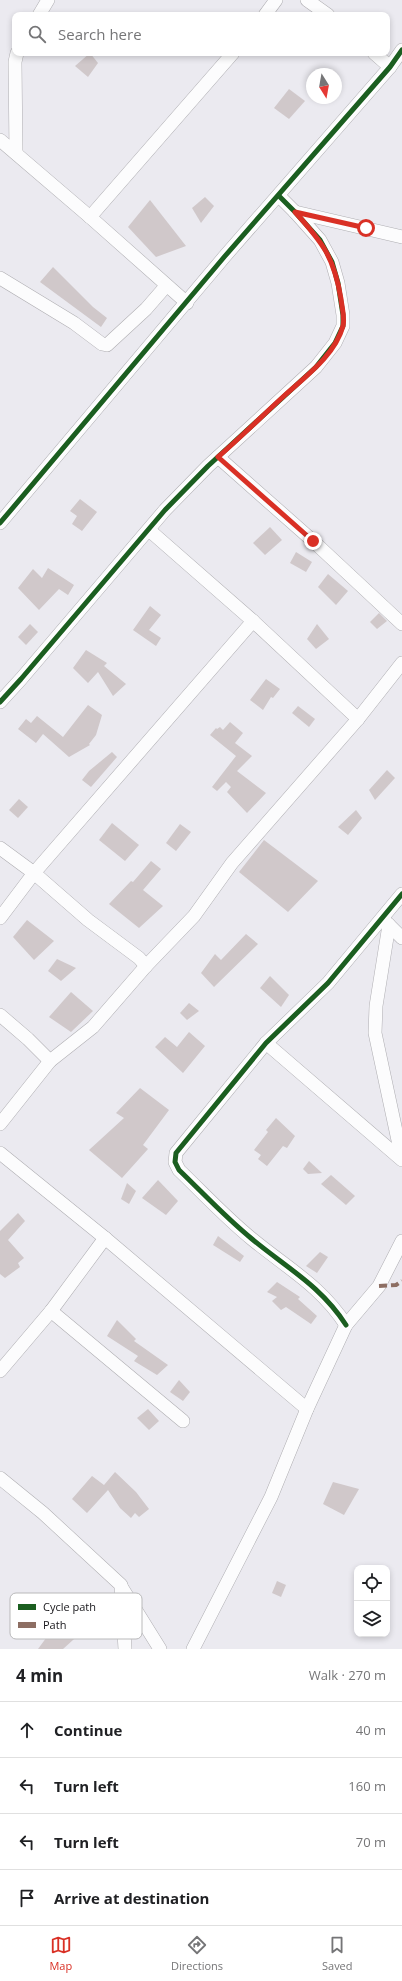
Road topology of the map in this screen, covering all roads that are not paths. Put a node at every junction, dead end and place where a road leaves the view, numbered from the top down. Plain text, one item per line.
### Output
1 (48, 0) edge
2 (276, 0) edge
3 (307, 0) edge
4 (41, 12) edge
5 (267, 12) edge
6 (324, 12) edge
7 (402, 50) edge
8 (16, 56) edge
9 (230, 56) edge
10 (377, 56) edge
11 (390, 67) junction
12 (0, 140) edge
13 (16, 154) junction
14 (278, 196) junction
15 (295, 212) junction
16 (90, 217) junction
17 (402, 237) edge
18 (0, 278) edge
19 (166, 286) junction
20 (186, 303) junction
21 (218, 457) junction
22 (0, 523) edge
23 (149, 530) junction
24 (253, 621) junction
25 (402, 624) edge
26 (402, 663) edge
27 (0, 702) edge
28 (358, 719) junction
29 (0, 848) edge
30 (34, 873) junction
31 (402, 894) edge
32 (0, 918) edge
33 (385, 921) junction
34 (402, 938) edge
35 (146, 966) junction
36 (0, 1015) edge
37 (266, 1043) junction
38 (50, 1061) junction
39 (1, 1119) edge
40 (0, 1153) edge
41 (402, 1159) edge
42 (105, 1238) junction
43 (402, 1241) edge
44 (51, 1310) junction
45 (346, 1325) junction
46 (0, 1371) edge
47 (307, 1410) junction
48 (183, 1421) dead end
49 (0, 1478) edge
50 (121, 1585) junction
51 (122, 1593) edge
52 (126, 1593) edge
53 (142, 1619) edge
54 (124, 1639) edge
55 (125, 1649) edge
56 (160, 1649) edge
57 (193, 1649) edge

1 - 4 street
2 - 5 street
3 - 6 street
7 - 11 street
8 - 13 street
9 - 16 street
10 - 11 street
11 - 14 street
12 - 13 street
13 - 16 street
14 - 15 street
14 - 20 street
15 - 17 street
15 - 21 street
16 - 19 street
18 - 19 street
19 - 20 street
20 - 22 street
21 - 23 street
21 - 25 street
23 - 24 street
23 - 27 street
24 - 28 street
24 - 30 street
26 - 28 street
28 - 35 street
29 - 30 street
30 - 32 street
30 - 35 street
31 - 33 street
33 - 34 street
33 - 37 street
33 - 41 street
35 - 38 street
36 - 38 street
37 - 41 street
37 - 45 street
38 - 39 street
40 - 42 street
42 - 44 street
42 - 47 street
43 - 45 street
44 - 46 street
44 - 48 street
45 - 47 street
47 - 57 street
49 - 50 street
50 - 51 street
50 - 52 street
53 - 56 street
54 - 55 street

